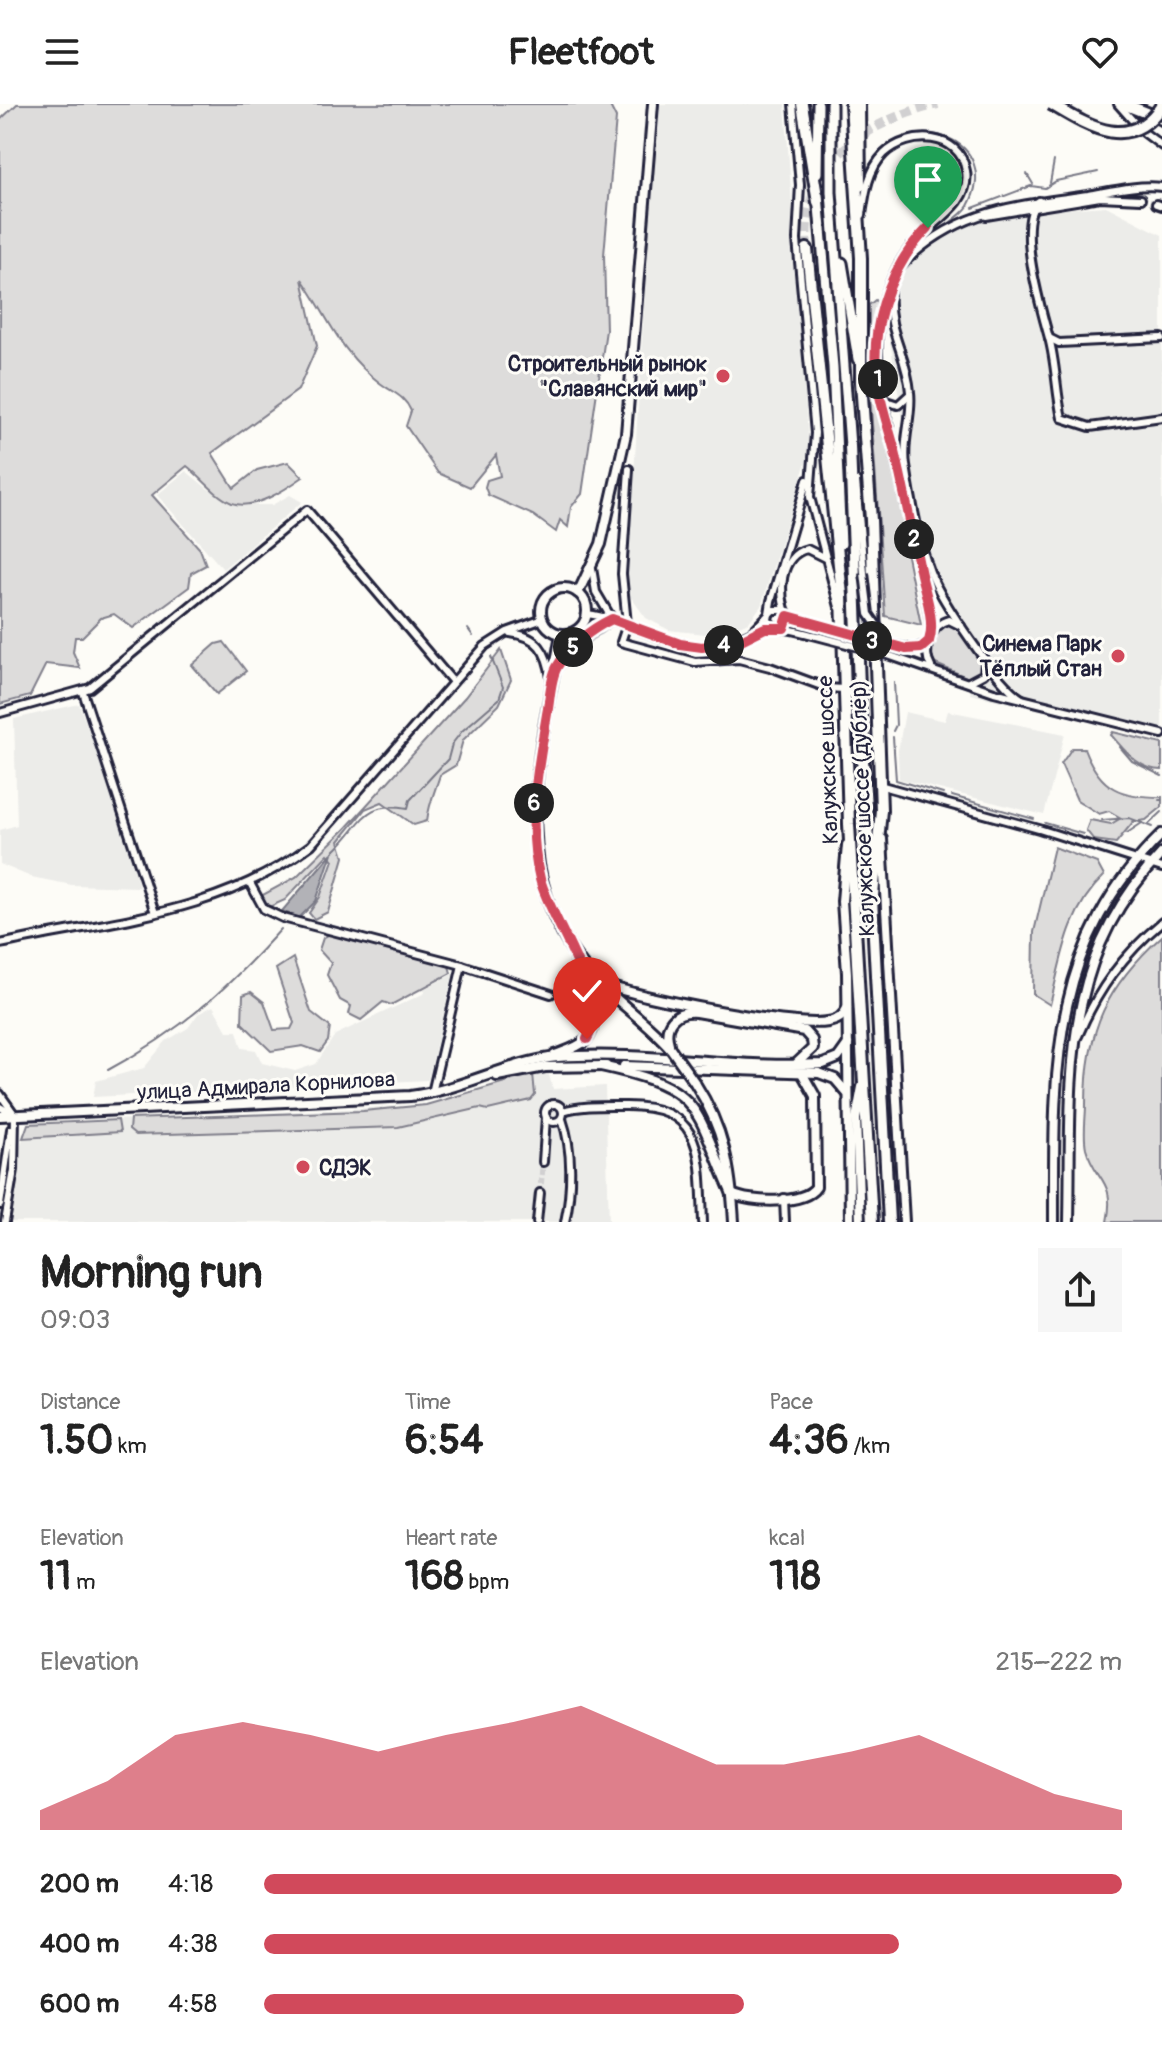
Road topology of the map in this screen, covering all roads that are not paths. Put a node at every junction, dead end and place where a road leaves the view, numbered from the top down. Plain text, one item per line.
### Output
1 (653, 104) edge
2 (793, 104) edge
3 (802, 104) edge
4 (818, 104) edge
5 (831, 104) edge
6 (851, 104) edge
7 (859, 104) edge
8 (1051, 104) edge
9 (1121, 104) edge
10 (1161, 105) edge
11 (1162, 119) edge
12 (1162, 146) edge
13 (1162, 187) edge
14 (1141, 199) tunnel mouth
15 (1039, 201) junction
16 (818, 202) junction
17 (832, 202) junction
18 (1032, 208) junction
19 (1016, 211) junction
20 (971, 219) junction
21 (1028, 222) junction
22 (860, 227) junction
23 (860, 245) junction
24 (807, 249) tunnel mouth
25 (896, 272) junction
26 (890, 286) junction
27 (1049, 338) junction
28 (1162, 338) edge
29 (861, 382) junction
30 (910, 392) junction
31 (881, 399) junction
32 (1162, 417) edge
33 (850, 446) junction
34 (812, 466) junction
35 (629, 469) dead end
36 (792, 535) junction
37 (803, 549) junction
38 (828, 563) junction
39 (591, 566) junction
40 (578, 593) junction
41 (842, 595) junction
42 (769, 613) junction
43 (587, 614) junction
44 (787, 614) junction
45 (543, 619) junction
46 (612, 619) junction
47 (842, 619) junction
48 (627, 624) junction
49 (777, 629) junction
50 (966, 631) junction
51 (507, 632) junction
52 (561, 634) junction
53 (748, 637) junction
54 (930, 639) junction
55 (885, 640) junction
56 (984, 659) junction
57 (931, 667) junction
58 (555, 670) junction
59 (962, 681) junction
60 (453, 682) junction
61 (552, 686) junction
62 (844, 689) junction
63 (83, 692) junction
64 (1022, 699) junction
65 (0, 713) edge
66 (1162, 734) edge
67 (879, 785) junction
68 (881, 810) junction
69 (849, 824) junction
70 (1162, 834) edge
71 (1162, 853) edge
72 (1138, 859) junction
73 (1152, 864) junction
74 (1162, 868) edge
75 (251, 885) junction
76 (872, 906) junction
77 (155, 913) junction
78 (1162, 922) edge
79 (0, 945) edge
80 (571, 948) junction
81 (462, 965) junction
82 (599, 982) junction
83 (551, 994) dead end
84 (848, 1003) junction
85 (848, 1044) junction
86 (1074, 1047) junction
87 (671, 1049) junction
88 (545, 1059) junction
89 (795, 1064) junction
90 (601, 1066) junction
91 (802, 1073) junction
92 (864, 1079) junction
93 (473, 1082) junction
94 (432, 1093) junction
95 (847, 1093) junction
96 (0, 1094) edge
97 (0, 1107) edge
98 (14, 1115) junction
99 (562, 1115) junction
100 (0, 1116) edge
101 (546, 1117) junction
102 (543, 1162) tunnel mouth
103 (540, 1193) tunnel mouth
104 (732, 1194) junction
105 (784, 1198) junction
106 (0, 1205) edge
107 (5, 1222) edge
108 (537, 1222) edge
109 (565, 1222) edge
110 (703, 1222) edge
111 (734, 1222) edge
112 (785, 1222) edge
113 (850, 1222) edge
114 (860, 1222) edge
115 (872, 1222) edge
116 (889, 1222) edge
117 (904, 1222) edge
118 (1054, 1222) edge
119 (1069, 1222) edge

1 - 39 main road
2 - 34 street
3 - 16 highway
4 - 16 main road, Калужское шоссе
5 - 17 main road, Калужское шоссе
6 - 23 highway
7 - 22 highway
8 - 10 highway, bridge
9 - 11 highway
9 - 12 street
13 - 15 street
14 - 18 street
15 - 18 street
15 - 20 street
16 - 41 main road, Калужское шоссе
17 - 29 main road, Калужское шоссе (дублёр)
17 - 33 main road, Калужское шоссе
18 - 19 street
18 - 21 street
19 - 20 street
19 - 21 street
20 - 25 street
21 - 27 street
22 - 23 highway
22 - 25 street
23 - 29 highway
24 - 41 highway
25 - 26 street
26 - 30 street
26 - 31 street
27 - 28 street
27 - 32 street
29 - 67 highway, Калужское шоссе (дублёр)
30 - 31 street
30 - 50 street
31 - 54 street
33 - 55 street, bridge
33 - 76 highway, Калужское шоссе
34 - 36 street
34 - 38 street
35 - 48 street
36 - 37 street
36 - 42 street
37 - 38 street
37 - 44 street
38 - 47 street
39 - 40 main road
39 - 46 street
40 - 43 main road
40 - 45 main road
41 - 47 highway, Калужское шоссе
42 - 44 street
42 - 49 street
42 - 53 street
43 - 46 street
43 - 52 main road
44 - 49 street
44 - 55 street, bridge
45 - 51 street
45 - 52 main road
46 - 48 street
46 - 58 street
47 - 62 highway, Калужское шоссе
48 - 53 street
48 - 62 street
49 - 53 street
49 - 57 street, bridge
50 - 54 street
50 - 56 street
51 - 60 street
51 - 61 street
52 - 58 main road
54 - 55 street
54 - 57 street
56 - 59 street
56 - 64 street
57 - 59 street
58 - 61 main road
59 - 64 street
60 - 63 street
60 - 75 street
61 - 80 main road
62 - 69 highway, Калужское шоссе
63 - 65 street
63 - 77 street
64 - 66 street
67 - 68 highway, Калужское шоссе (дублёр)
67 - 72 street
68 - 76 highway
68 - 117 main road, Калужское шоссе (дублёр)
69 - 84 main road, Калужское шоссе (дублёр)
69 - 92 highway, Калужское шоссе
70 - 72 main road
71 - 73 main road
72 - 73 street
72 - 118 main road
73 - 74 street
73 - 86 main road
75 - 77 street
75 - 81 street
76 - 116 highway, Калужское шоссе
77 - 79 street
78 - 86 street
80 - 82 main road
80 - 88 main road
81 - 83 street
81 - 94 street
82 - 84 main road
82 - 87 main road
84 - 85 main road, Калужское шоссе (дублёр)
85 - 89 main road
85 - 95 main road, Калужское шоссе (дублёр)
86 - 119 main road
87 - 89 main road
87 - 104 main road, bridge
88 - 89 main road
88 - 93 main road, улица Адмирала Корнилова
90 - 91 main road
90 - 93 main road
90 - 104 main road
91 - 95 main road
91 - 105 main road
92 - 114 main road
92 - 115 highway, Калужское шоссе
93 - 94 main road, улица Адмирала Корнилова
94 - 98 main road, улица Адмирала Корнилова
95 - 113 main road, Калужское шоссе (дублёр)
96 - 98 street
97 - 98 street
98 - 100 main road, улица Адмирала Корнилова
98 - 106 street
98 - 107 street
99 - 101 street
99 - 101 street
99 - 109 street
99 - 110 street
101 - 102 street
103 - 108 street
104 - 105 main road
104 - 111 main road
105 - 112 street

